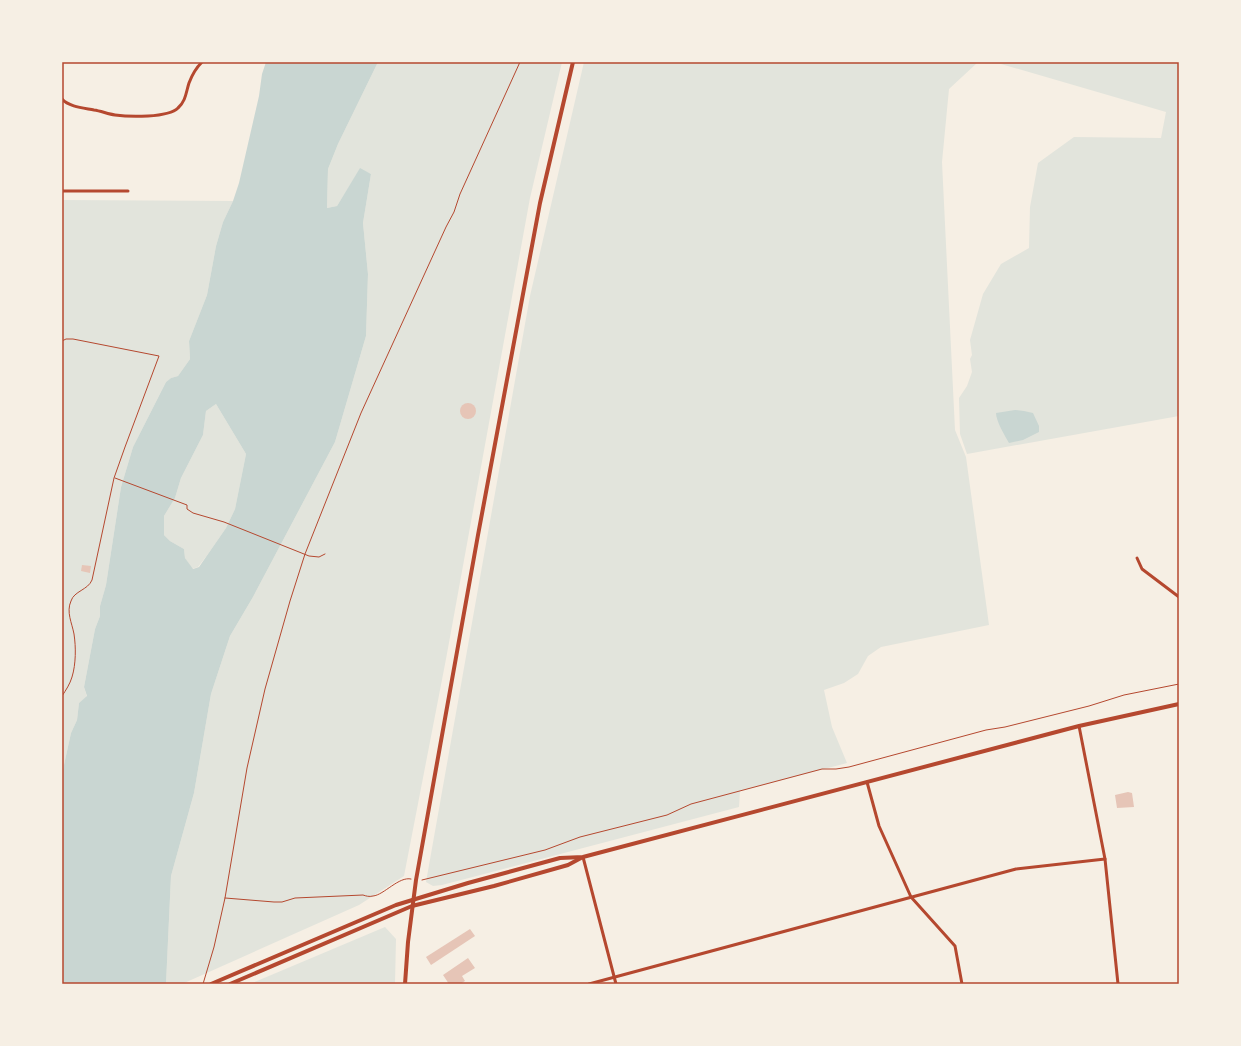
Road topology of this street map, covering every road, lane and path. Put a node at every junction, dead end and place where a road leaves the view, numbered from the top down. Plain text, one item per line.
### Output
1 (202, 62) edge
2 (520, 62) edge
3 (573, 62) edge
4 (62, 99) edge
5 (128, 191) dead end
6 (62, 192) edge
7 (62, 341) edge
8 (114, 478) junction
9 (305, 554) junction
10 (325, 554) dead end
11 (1137, 558) dead end
12 (1179, 596) edge
13 (1179, 684) edge
14 (62, 696) edge
15 (1179, 704) edge
16 (1079, 726) junction
17 (867, 782) junction
18 (583, 857) junction
19 (1105, 859) junction
20 (416, 880) junction
21 (911, 897) junction
22 (225, 898) junction
23 (413, 899) junction
24 (412, 906) junction
25 (614, 977) junction
26 (203, 984) edge
27 (211, 984) edge
28 (230, 984) edge
29 (405, 984) edge
30 (589, 984) edge
31 (616, 984) edge
32 (962, 984) edge
33 (1118, 984) edge

1 - 4 street
2 - 9 path
3 - 20 main road
5 - 6 street
7 - 8 path
8 - 9 path
8 - 14 path
9 - 10 path
9 - 22 path
11 - 12 street
13 - 20 path
15 - 16 main road
16 - 17 main road
16 - 19 street
17 - 18 main road
17 - 21 street
18 - 23 main road
18 - 24 main road
18 - 25 street
19 - 21 street
19 - 33 street
20 - 22 path
20 - 23 main road
21 - 25 street
21 - 32 street
22 - 26 path
23 - 24 main road
23 - 27 main road
24 - 28 main road
24 - 29 main road
25 - 30 street
25 - 31 street

